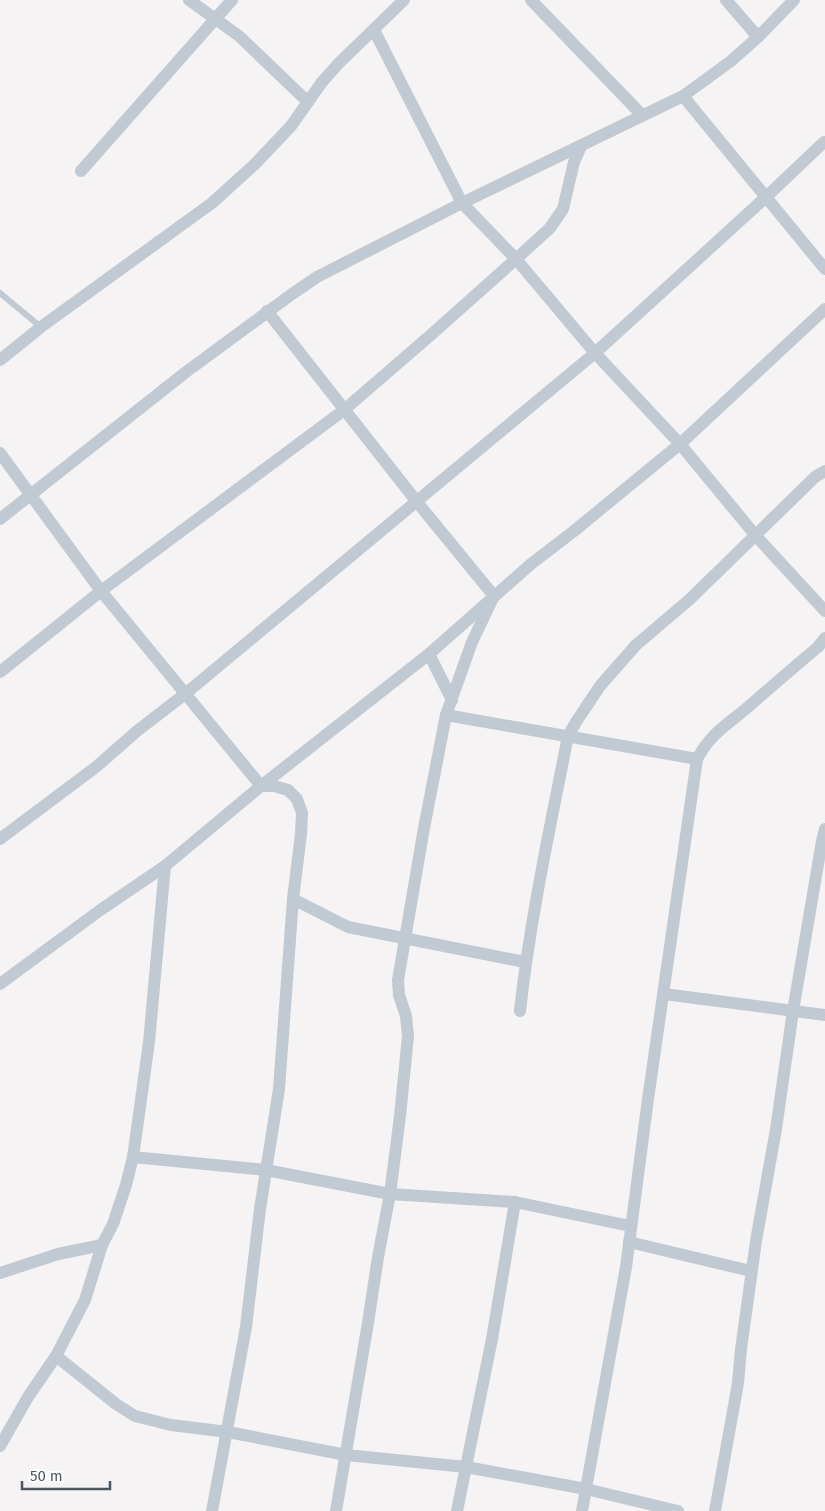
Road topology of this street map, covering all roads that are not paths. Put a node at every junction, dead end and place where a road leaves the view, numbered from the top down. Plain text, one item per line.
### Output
1 (189, 0) edge
2 (232, 0) edge
3 (404, 0) edge
4 (532, 0) edge
5 (726, 0) edge
6 (794, 0) edge
7 (215, 19) junction
8 (374, 30) junction
9 (758, 37) junction
10 (683, 96) junction
11 (308, 102) junction
12 (642, 115) junction
13 (824, 142) dead end
14 (581, 146) junction
15 (81, 171) dead end
16 (766, 198) junction
17 (462, 204) junction
18 (516, 259) junction
19 (825, 269) edge
20 (0, 293) edge
21 (825, 309) edge
22 (267, 311) junction
23 (42, 327) junction
24 (595, 353) junction
25 (0, 360) edge
26 (344, 410) junction
27 (680, 444) junction
28 (0, 453) edge
29 (825, 471) edge
30 (30, 494) junction
31 (417, 502) junction
32 (0, 519) edge
33 (756, 536) junction
34 (101, 591) junction
35 (494, 596) junction
36 (825, 611) edge
37 (825, 638) edge
38 (429, 654) junction
39 (0, 672) edge
40 (185, 694) junction
41 (452, 700) junction
42 (446, 715) junction
43 (568, 736) junction
44 (697, 759) junction
45 (260, 786) junction
46 (825, 829) edge
47 (0, 839) edge
48 (165, 866) junction
49 (293, 899) junction
50 (406, 938) junction
51 (525, 962) junction
52 (0, 984) edge
53 (664, 994) junction
54 (520, 1011) dead end
55 (794, 1011) junction
56 (825, 1015) edge
57 (133, 1157) junction
58 (266, 1170) junction
59 (390, 1194) junction
60 (515, 1202) junction
61 (630, 1226) junction
62 (629, 1242) junction
63 (102, 1245) junction
64 (751, 1271) junction
65 (0, 1273) edge
66 (56, 1356) junction
67 (228, 1432) junction
68 (0, 1446) edge
69 (346, 1456) junction
70 (466, 1467) junction
71 (586, 1489) junction
72 (212, 1511) edge
73 (336, 1511) edge
74 (457, 1511) edge
75 (582, 1511) edge
76 (678, 1511) edge
77 (714, 1511) edge

1 - 7 street
2 - 7 street
3 - 8 street
4 - 12 street
5 - 9 street
6 - 9 street
7 - 11 street
7 - 15 street
8 - 11 street
8 - 17 street
9 - 10 street
10 - 12 street
10 - 16 street
11 - 23 street
12 - 14 street
13 - 16 street
14 - 17 street
14 - 18 street
16 - 19 street
16 - 24 street
17 - 18 street
17 - 22 street
18 - 24 street
18 - 26 street
20 - 23 lane
21 - 27 street
22 - 26 street
22 - 30 street
23 - 25 street
24 - 27 street
24 - 31 street
26 - 31 street
26 - 34 street
27 - 33 street
27 - 35 street
28 - 30 street
29 - 33 street
30 - 32 street
30 - 34 street
31 - 35 street
31 - 40 street
33 - 36 street
33 - 43 street
34 - 39 street
34 - 40 street
35 - 38 street
35 - 41 street
37 - 44 street
38 - 41 street
38 - 45 street
40 - 45 street
40 - 47 street
41 - 42 street
42 - 43 street
42 - 50 street
43 - 44 street
43 - 51 street
44 - 53 street
45 - 48 street
45 - 49 street
46 - 55 street
48 - 52 street
48 - 57 street
49 - 50 street
49 - 58 street
50 - 51 street
50 - 59 street
51 - 54 street
53 - 55 street
53 - 61 street
55 - 56 street
55 - 64 street
57 - 58 street
57 - 63 street
58 - 59 street
58 - 67 street
59 - 60 street
59 - 69 street
60 - 61 street
60 - 70 street
61 - 62 street
62 - 64 street
62 - 71 street
63 - 65 street
63 - 66 street
64 - 77 street
66 - 67 street
66 - 68 street
67 - 69 street
67 - 72 street
69 - 70 street
69 - 73 street
70 - 71 street
70 - 74 street
71 - 75 street
71 - 76 street

